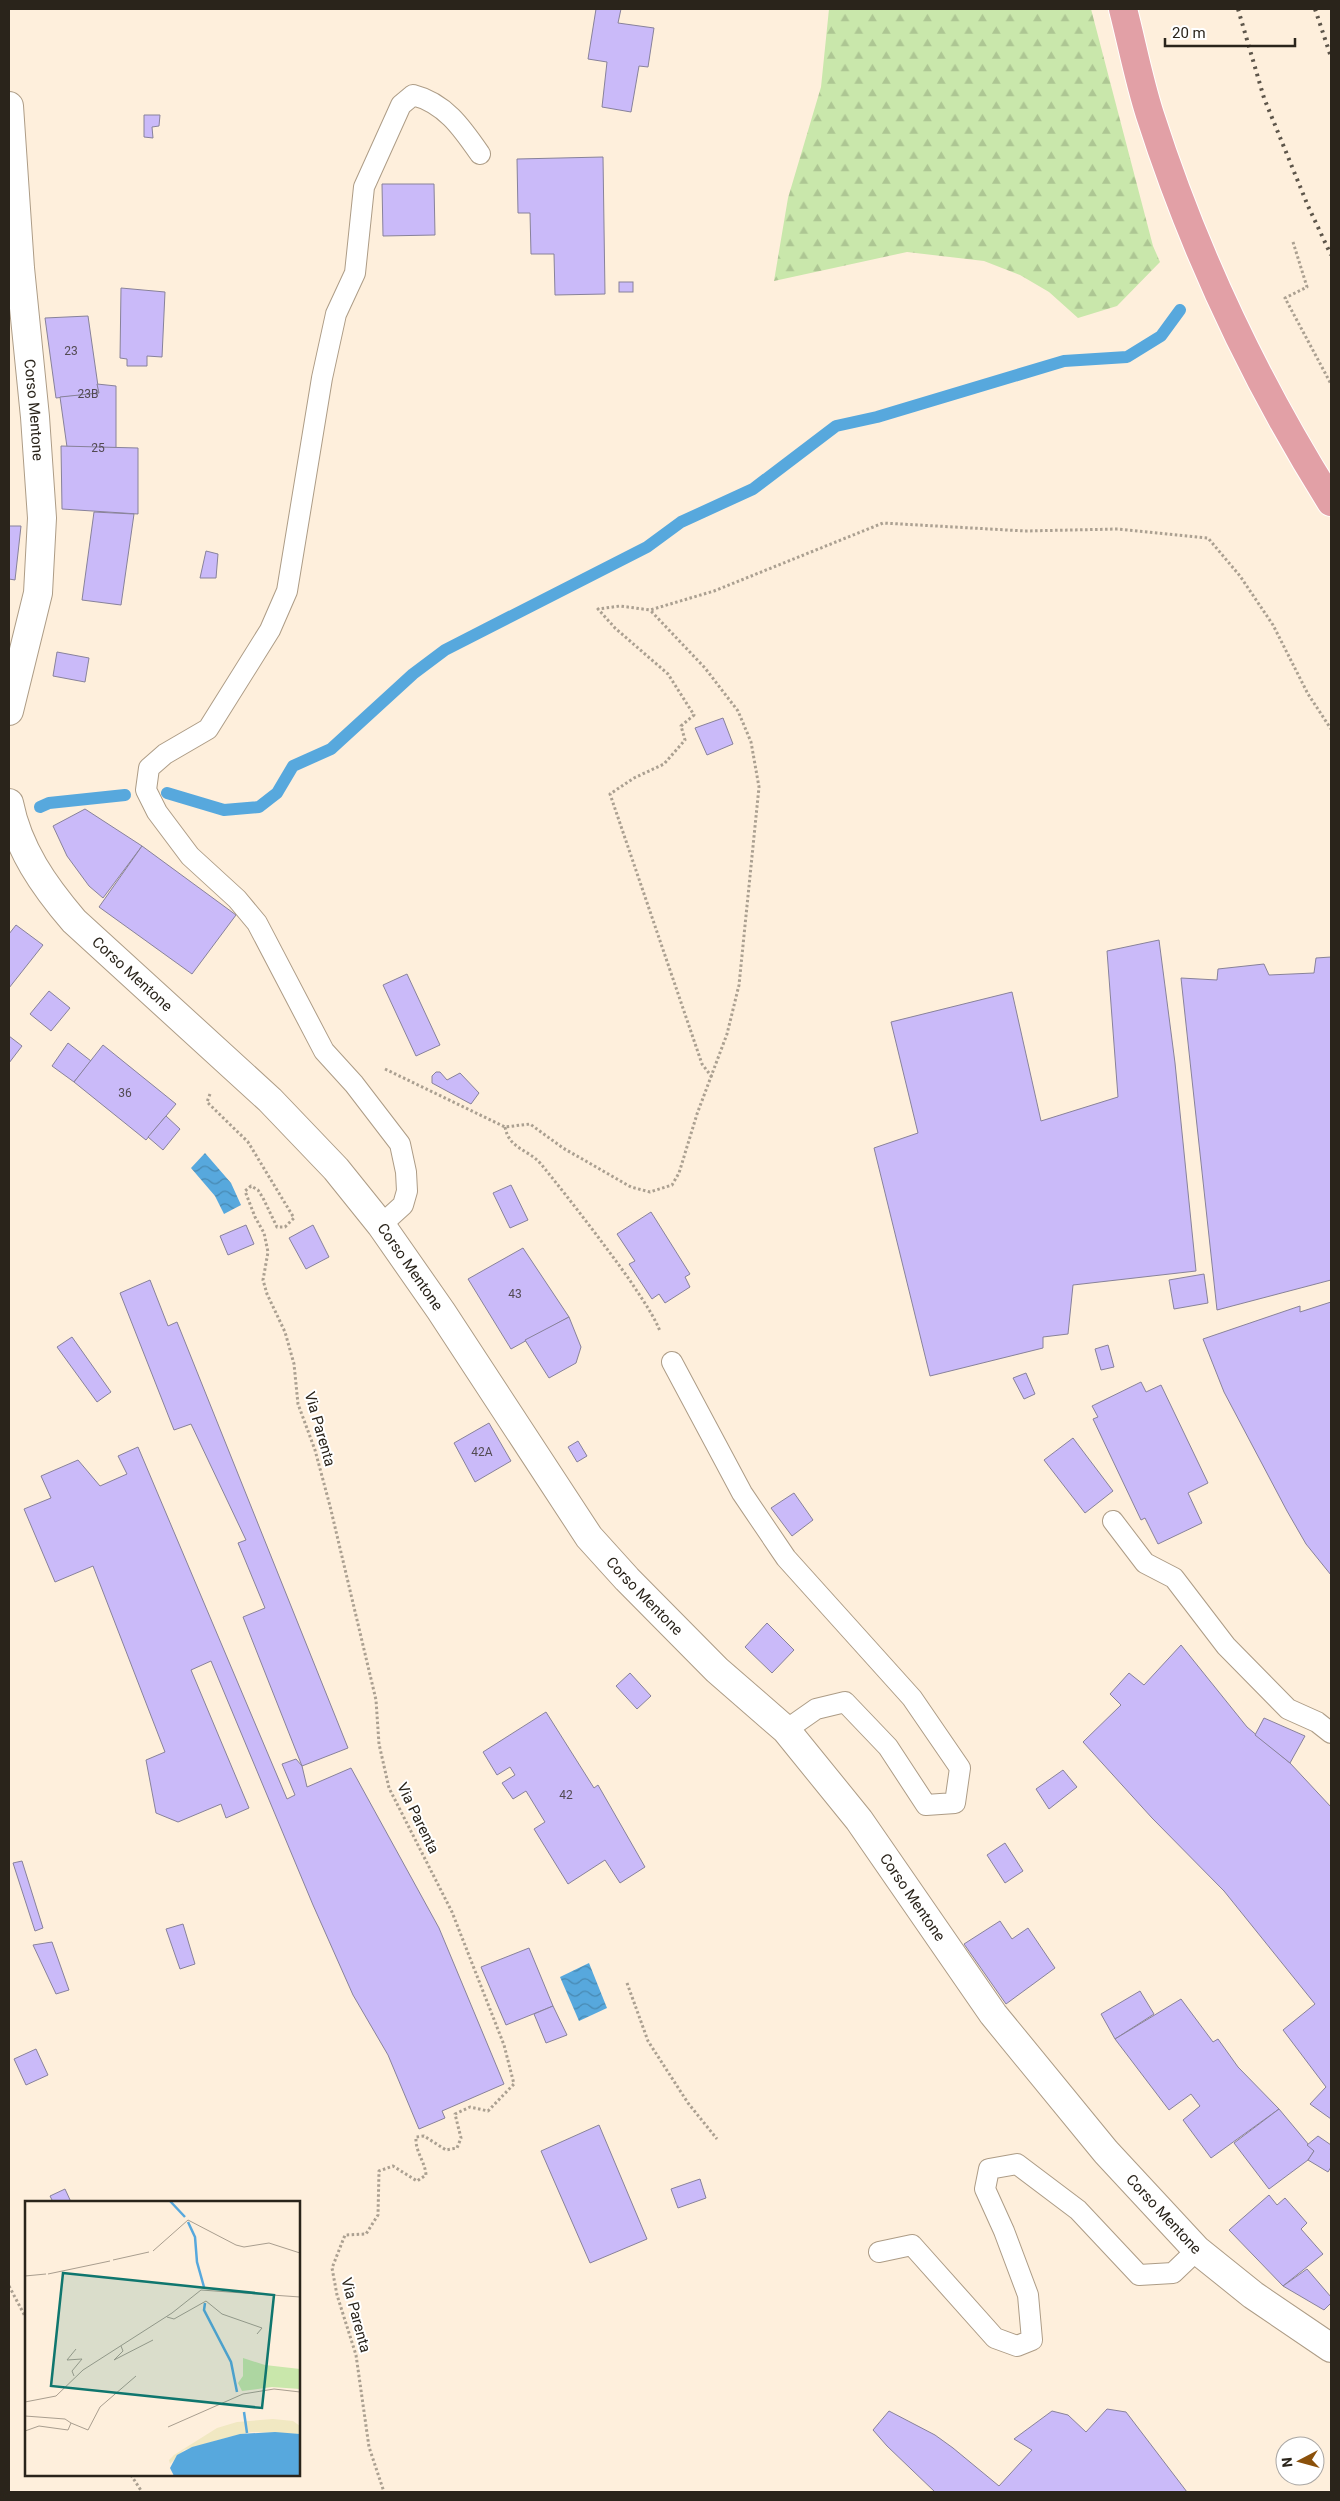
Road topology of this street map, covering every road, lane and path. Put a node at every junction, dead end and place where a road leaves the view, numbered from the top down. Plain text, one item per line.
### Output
1 (1123, 9) edge
2 (9, 106) edge
3 (480, 154) dead end
4 (1293, 242) dead end
5 (1331, 384) edge
6 (1331, 502) edge
7 (650, 610) junction
8 (9, 711) edge
9 (1331, 728) edge
10 (9, 803) edge
11 (378, 1067) dead end
12 (712, 1077) junction
13 (213, 1092) dead end
14 (505, 1127) junction
15 (381, 1225) junction
16 (672, 1362) joint
17 (1113, 1521) dead end
18 (786, 1730) junction
19 (1331, 1733) edge
20 (627, 1983) dead end
21 (717, 2139) dead end
22 (1197, 2250) junction
23 (879, 2252) dead end
24 (9, 2286) edge
25 (25, 2316) edge
26 (1331, 2348) edge
27 (132, 2476) edge
28 (142, 2492) edge
29 (384, 2492) edge

1 - 6 main road
2 - 8 main road, Corso Mentone
3 - 15 lane
4 - 5 path
7 - 9 path
7 - 12 path
7 - 12 path
10 - 15 main road, Corso Mentone
11 - 14 path
12 - 14 path
13 - 29 path, Via Parenta
14 - 16 path
15 - 18 main road, Corso Mentone
16 - 18 lane
17 - 19 lane
18 - 22 main road, Corso Mentone
20 - 21 path
22 - 23 lane
22 - 26 main road, Corso Mentone
24 - 25 path
27 - 28 path

